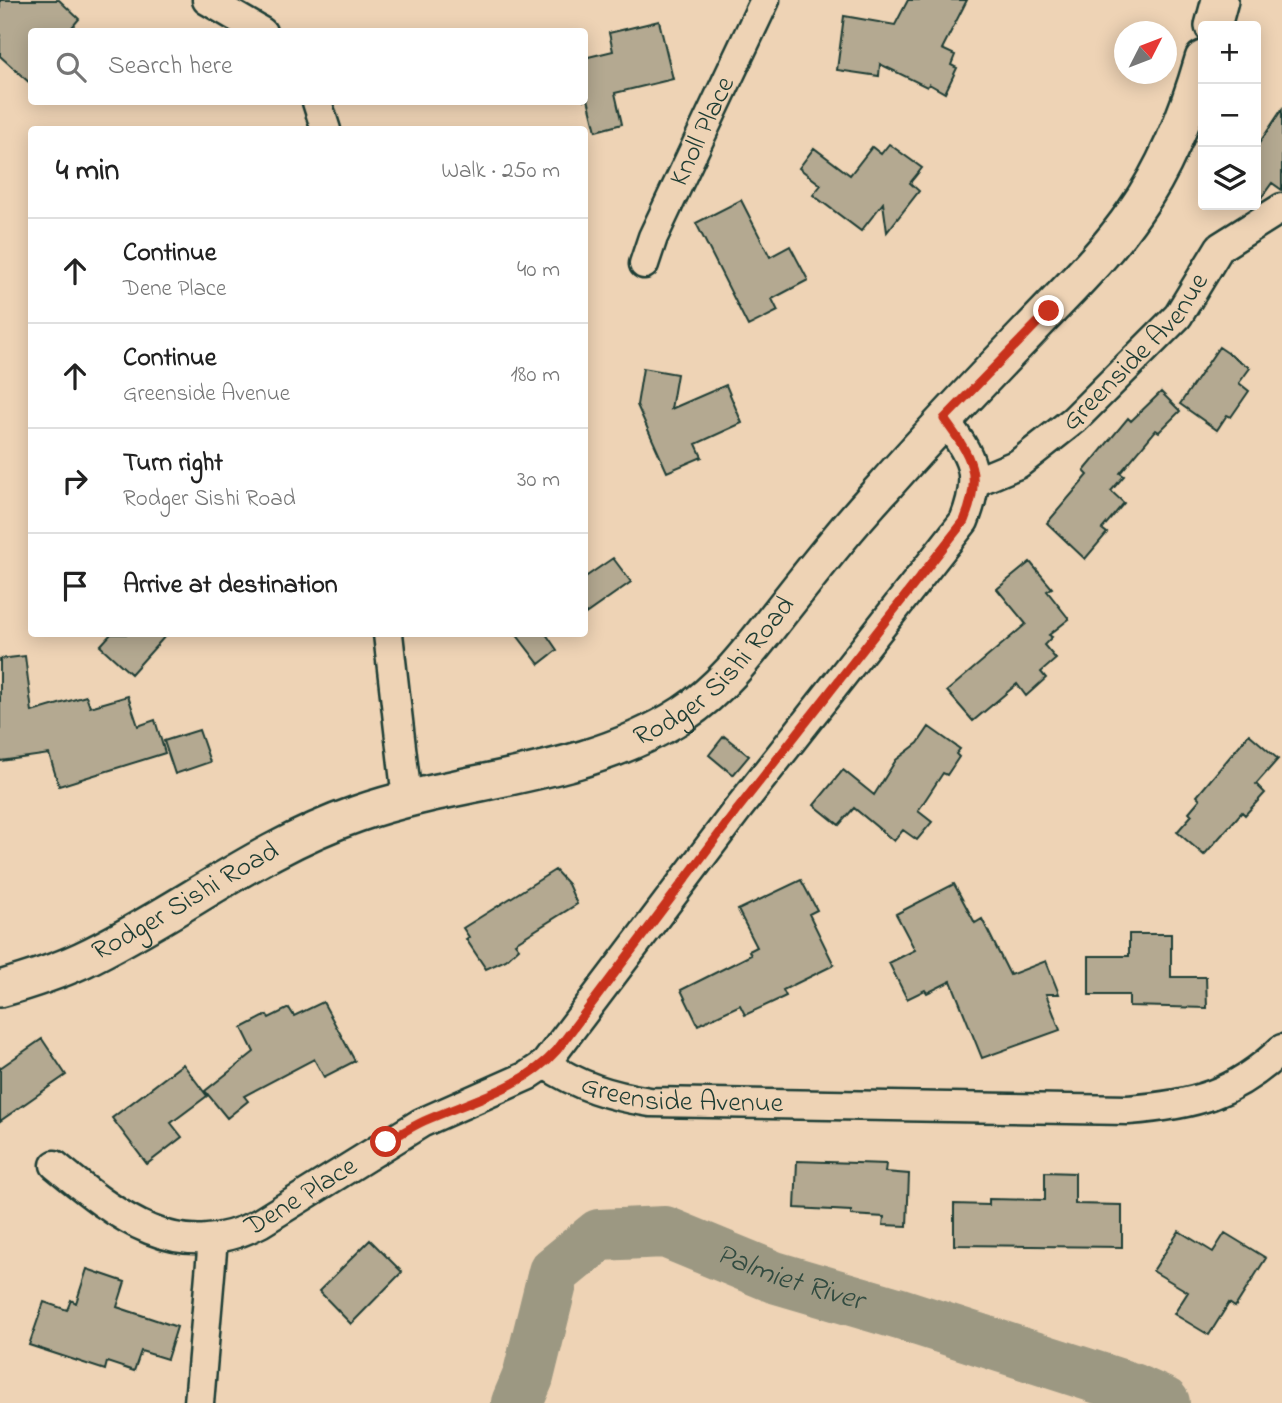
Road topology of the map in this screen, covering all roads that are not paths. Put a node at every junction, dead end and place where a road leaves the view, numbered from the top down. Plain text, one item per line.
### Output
1 (207, 0) edge
2 (765, 0) edge
3 (1220, 0) edge
4 (1214, 21) edge
5 (255, 28) edge
6 (1198, 76) edge
7 (318, 105) edge
8 (325, 126) edge
9 (1282, 208) edge
10 (644, 264) dead end
11 (944, 419) junction
12 (975, 482) junction
13 (388, 637) edge
14 (407, 799) junction
15 (0, 989) edge
16 (1282, 1049) edge
17 (545, 1064) junction
18 (55, 1165) dead end
19 (213, 1239) junction
20 (199, 1403) edge

1 - 5 street
2 - 10 street, Knoll Place
3 - 4 main road
6 - 11 main road, Rodger Sishi Road
7 - 8 street
9 - 12 street, Greenside Avenue
11 - 12 street
11 - 14 main road, Rodger Sishi Road
12 - 17 street, Greenside Avenue
13 - 14 street
14 - 15 main road, Rodger Sishi Road
16 - 17 street, Greenside Avenue
17 - 19 street, Dene Place
18 - 19 street, Dene Place
19 - 20 street

